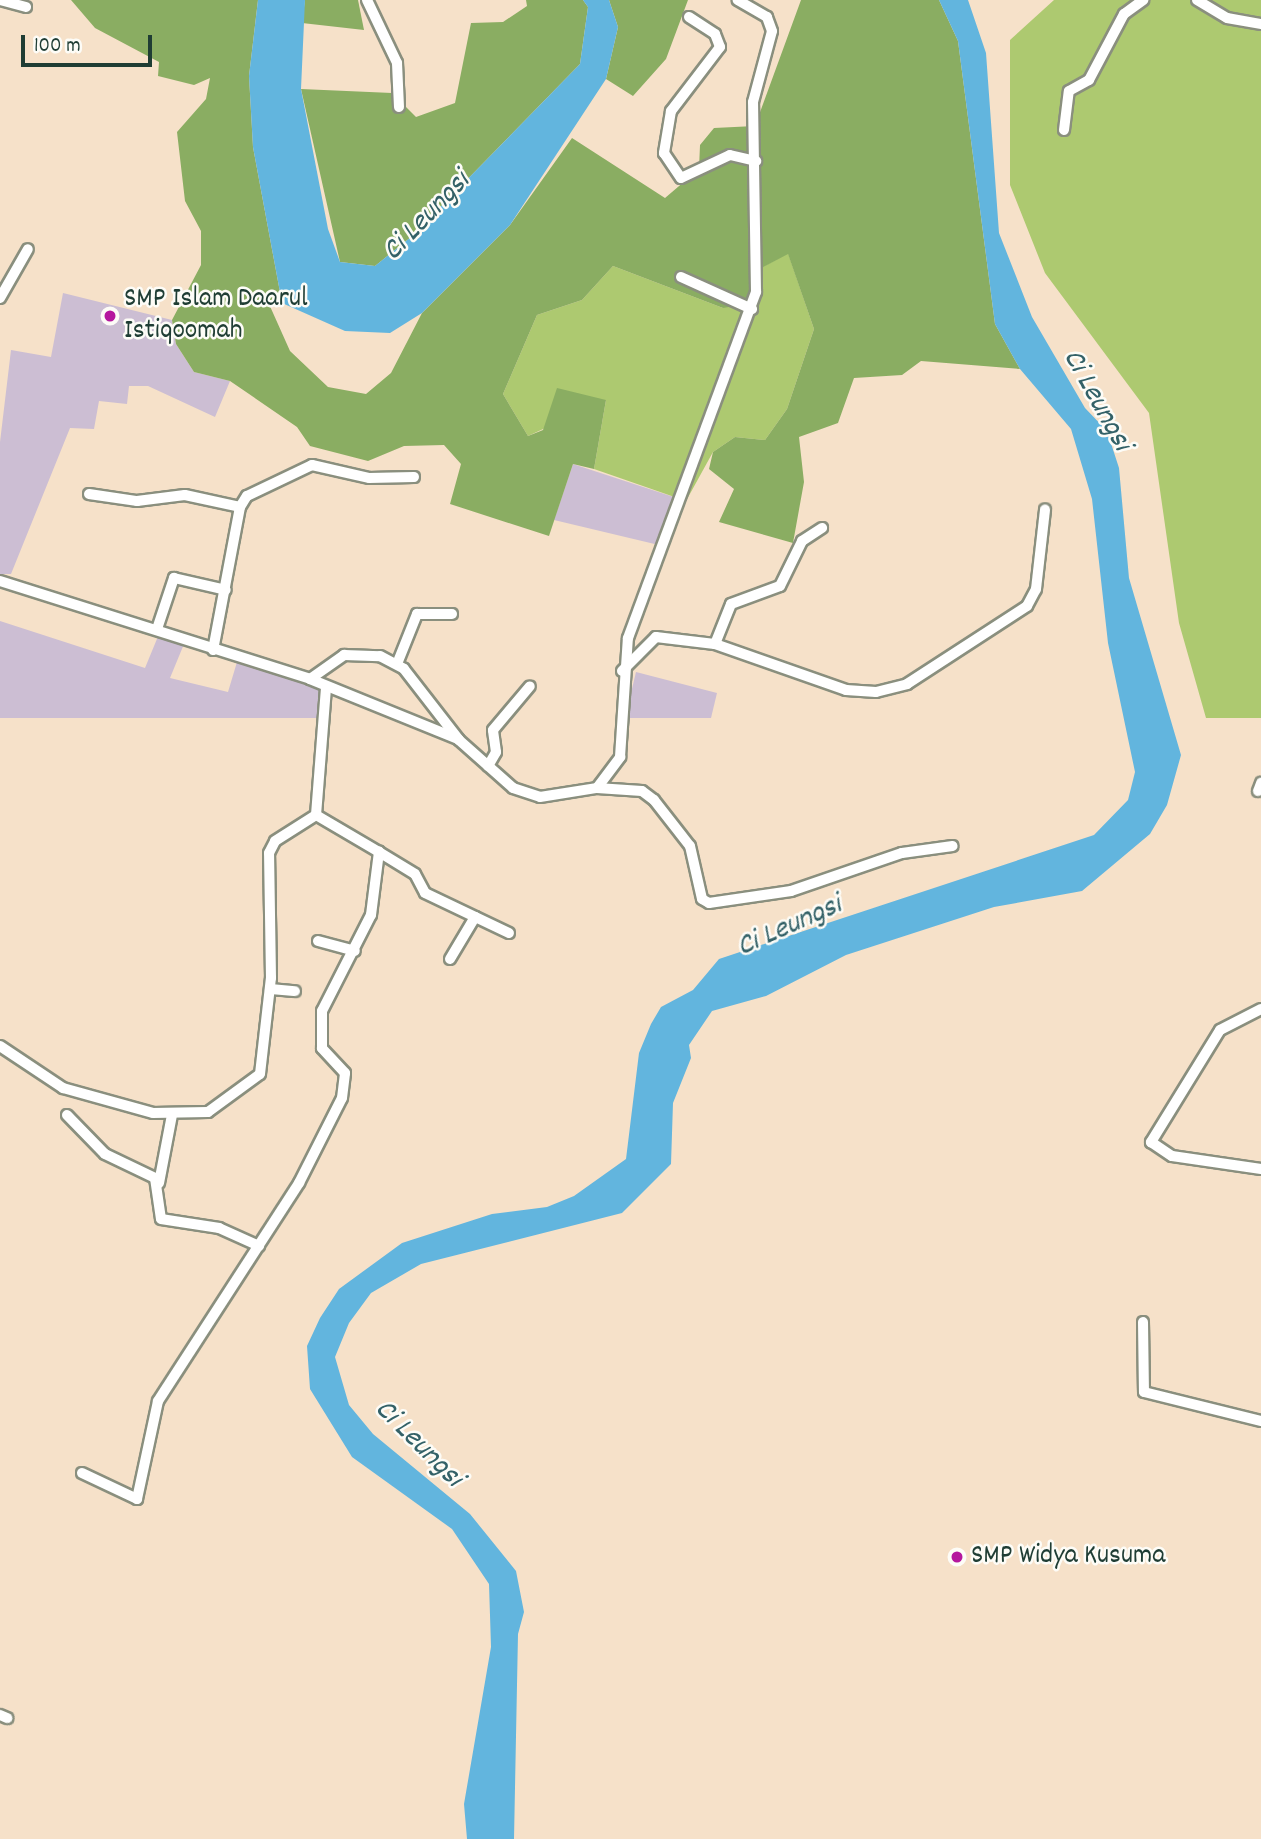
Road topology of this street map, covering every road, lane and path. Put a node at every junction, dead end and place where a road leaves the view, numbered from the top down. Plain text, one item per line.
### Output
1 (0, 0) edge
2 (367, 0) edge
3 (738, 0) edge
4 (1143, 0) edge
5 (1197, 0) edge
6 (26, 7) dead end
7 (689, 17) dead end
8 (1261, 24) edge
9 (399, 107) dead end
10 (1064, 130) dead end
11 (755, 161) junction
12 (28, 249) dead end
13 (681, 277) dead end
14 (0, 298) edge
15 (752, 309) junction
16 (414, 477) dead end
17 (89, 494) dead end
18 (240, 507) junction
19 (1045, 510) dead end
20 (822, 528) dead end
21 (0, 581) edge
22 (226, 590) junction
23 (452, 614) dead end
24 (157, 629) junction
25 (715, 644) junction
26 (213, 650) junction
27 (397, 663) junction
28 (622, 671) junction
29 (310, 679) junction
30 (530, 685) dead end
31 (326, 687) junction
32 (460, 740) junction
33 (488, 766) junction
34 (597, 788) junction
35 (316, 815) junction
36 (953, 846) dead end
37 (379, 852) junction
38 (475, 917) junction
39 (509, 933) dead end
40 (318, 941) dead end
41 (355, 951) junction
42 (450, 959) dead end
43 (270, 989) junction
44 (295, 991) dead end
45 (1261, 1009) edge
46 (0, 1046) edge
47 (67, 1115) dead end
48 (172, 1115) junction
49 (1261, 1169) edge
50 (159, 1183) junction
51 (259, 1246) junction
52 (1143, 1322) dead end
53 (1261, 1420) edge
54 (82, 1474) dead end

1 - 6 street
2 - 9 street
3 - 11 street
4 - 10 street
5 - 8 street
7 - 11 street
11 - 15 street
12 - 14 street
13 - 15 street
15 - 28 street
16 - 18 street
17 - 18 street
18 - 22 street
19 - 25 street
20 - 25 street
21 - 24 street
22 - 24 street
22 - 26 street
23 - 27 street
24 - 26 street
25 - 28 street
26 - 29 street
27 - 29 street
27 - 32 street
28 - 34 street
29 - 31 street
30 - 33 street
31 - 32 street
31 - 35 street
32 - 33 street
33 - 34 street
34 - 36 street
35 - 37 street
35 - 43 street
37 - 38 street
37 - 41 street
38 - 39 street
38 - 42 street
40 - 41 street
41 - 51 street
43 - 44 street
43 - 48 street
45 - 49 street
46 - 48 street
47 - 50 street
48 - 50 street
50 - 51 street
51 - 54 street
52 - 53 street

